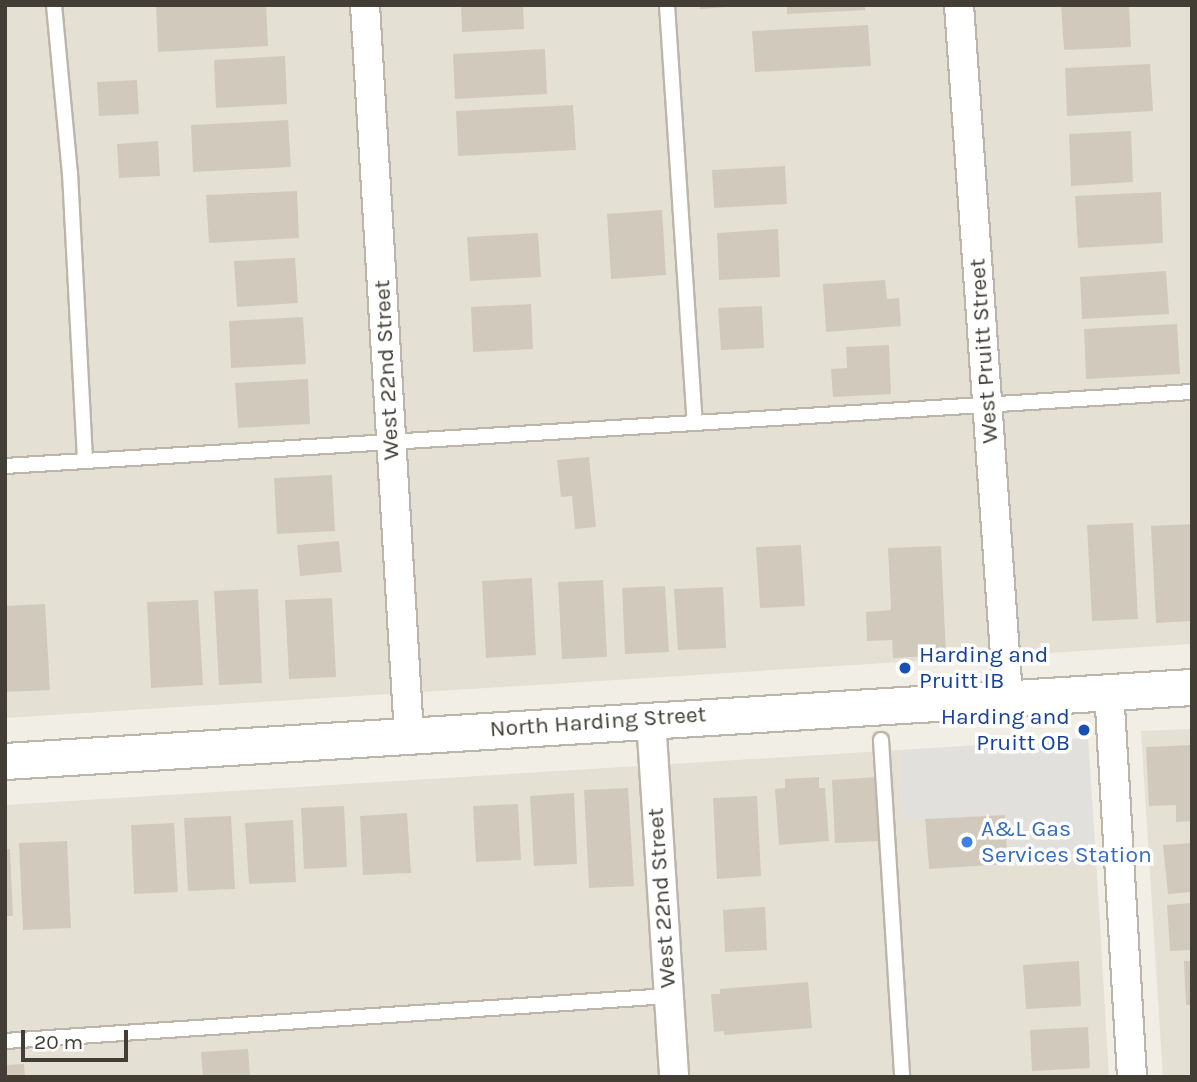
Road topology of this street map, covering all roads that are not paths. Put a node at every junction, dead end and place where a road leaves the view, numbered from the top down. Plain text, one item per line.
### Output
1 (54, 5) edge
2 (365, 5) edge
3 (667, 5) edge
4 (959, 5) edge
5 (1192, 392) edge
6 (987, 403) junction
7 (695, 422) junction
8 (391, 442) junction
9 (85, 461) junction
10 (5, 466) edge
11 (1192, 687) edge
12 (1109, 690) junction
13 (1008, 697) junction
14 (651, 719) junction
15 (409, 734) junction
16 (881, 740) dead end
17 (5, 761) edge
18 (668, 996) junction
19 (5, 1041) edge
20 (674, 1077) edge
21 (902, 1077) edge
22 (1132, 1077) edge

1 - 9 lane
2 - 8 street, West 22nd Street
3 - 7 lane
4 - 6 street, West Pruitt Street
5 - 6 lane
6 - 7 lane
6 - 13 street, West Pruitt Street
7 - 8 lane
8 - 9 lane
8 - 15 street, West 22nd Street
9 - 10 lane
11 - 12 street, North Harding Street
12 - 13 street, North Harding Street
12 - 22 street
13 - 14 street, North Harding Street
14 - 15 street, North Harding Street
14 - 18 street, West 22nd Street
15 - 17 street, North Harding Street
16 - 21 lane
18 - 19 lane
18 - 20 street, West 22nd Street

